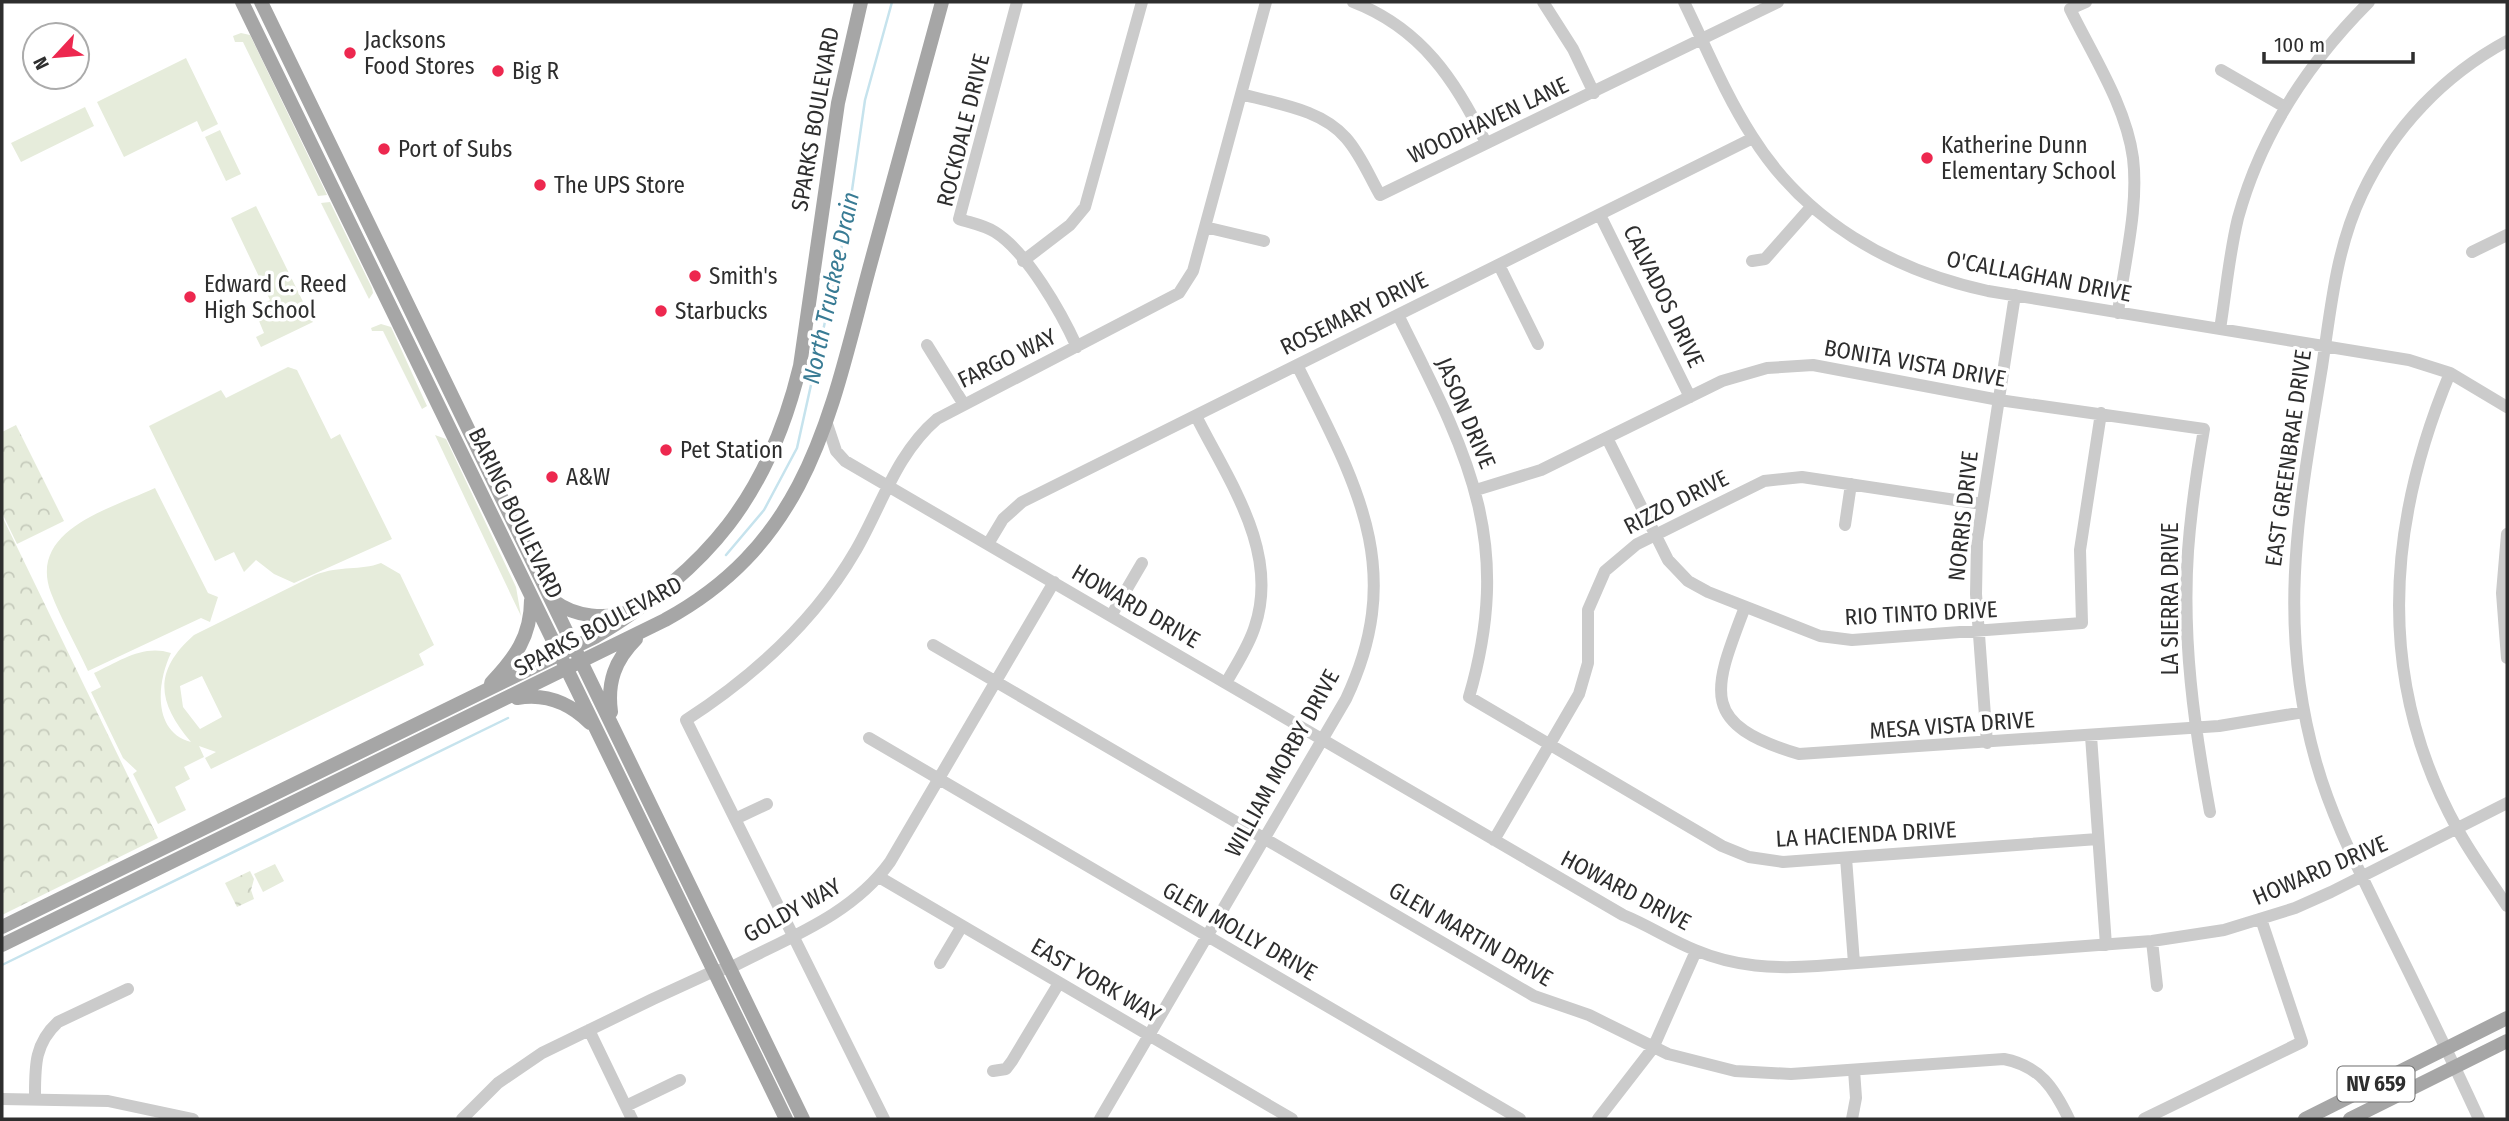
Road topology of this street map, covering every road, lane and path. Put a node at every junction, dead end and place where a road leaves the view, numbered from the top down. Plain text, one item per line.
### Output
1 (861, 2) edge
2 (942, 2) edge
3 (1017, 2) edge
4 (1142, 2) edge
5 (1266, 2) edge
6 (1353, 2) edge
7 (1543, 2) edge
8 (1684, 2) edge
9 (1778, 2) edge
10 (2086, 2) edge
11 (2370, 2) edge
12 (263, 3) edge
13 (244, 7) edge
14 (1702, 40) junction
15 (2507, 41) edge
16 (2221, 70) dead end
17 (1594, 93) junction
18 (1241, 94) junction
19 (2285, 107) junction
20 (1754, 138) junction
21 (1486, 143) junction
22 (1811, 207) junction
23 (1600, 215) junction
24 (1205, 227) junction
25 (2507, 235) edge
26 (1265, 241) dead end
27 (2472, 253) dead end
28 (1023, 261) junction
29 (1752, 261) dead end
30 (1499, 265) junction
31 (2015, 295) junction
32 (2118, 313) junction
33 (1398, 315) junction
34 (2221, 329) junction
35 (1538, 344) dead end
36 (927, 345) dead end
37 (2325, 345) junction
38 (1077, 347) junction
39 (1297, 365) junction
40 (2450, 373) junction
41 (1690, 397) junction
42 (1998, 400) junction
43 (962, 403) junction
44 (2507, 407) edge
45 (2101, 413) junction
46 (1196, 415) junction
47 (827, 424) junction
48 (2204, 429) joint
49 (1607, 438) junction
50 (1851, 484) junction
51 (888, 486) junction
52 (1476, 490) junction
53 (1982, 504) junction
54 (1845, 525) dead end
55 (2507, 534) edge
56 (1655, 535) junction
57 (988, 544) junction
58 (1142, 563) dead end
59 (1054, 582) junction
60 (2505, 593) edge
61 (531, 595) junction
62 (554, 601) junction
63 (642, 607) junction
64 (1745, 607) junction
65 (1111, 616) junction
66 (644, 631) junction
67 (1979, 631) junction
68 (933, 645) dead end
69 (576, 646) junction
70 (560, 654) junction
71 (2507, 658) edge
72 (583, 661) junction
73 (567, 669) junction
74 (996, 682) junction
75 (1226, 683) junction
76 (484, 690) junction
77 (1469, 697) joint
78 (504, 701) junction
79 (2304, 712) junction
80 (613, 726) junction
81 (2194, 728) junction
82 (599, 735) junction
83 (2091, 736) junction
84 (869, 738) dead end
85 (1322, 740) junction
86 (1987, 743) junction
87 (1550, 744) junction
88 (939, 779) junction
89 (2507, 803) edge
90 (767, 804) dead end
91 (2210, 812) dead end
92 (735, 820) junction
93 (2458, 831) junction
94 (1264, 839) junction
95 (2098, 839) junction
96 (1494, 840) junction
97 (151, 853) junction
98 (1846, 858) junction
99 (879, 877) junction
100 (2363, 877) junction
101 (139, 878) junction
102 (2507, 906) edge
103 (2261, 919) junction
104 (961, 926) junction
105 (2, 927) edge
106 (794, 935) junction
107 (1207, 936) junction
108 (2152, 941) junction
109 (2, 945) edge
110 (2106, 945) junction
111 (1696, 951) junction
112 (940, 963) dead end
113 (1854, 963) junction
114 (730, 968) junction
115 (714, 971) junction
116 (1059, 983) junction
117 (2157, 986) dead end
118 (128, 989) dead end
119 (2507, 1018) edge
120 (589, 1030) junction
121 (1149, 1036) junction
122 (2507, 1041) edge
123 (1653, 1048) junction
124 (2447, 1049) junction
125 (2455, 1067) junction
126 (993, 1070) dead end
127 (1854, 1070) junction
128 (680, 1080) dead end
129 (35, 1098) junction
130 (2, 1099) edge
131 (626, 1107) junction
132 (193, 1119) edge
133 (462, 1119) edge
134 (632, 1119) edge
135 (786, 1119) edge
136 (803, 1119) edge
137 (884, 1119) edge
138 (1100, 1119) edge
139 (1292, 1119) edge
140 (1520, 1119) edge
141 (1598, 1119) edge
142 (1852, 1119) edge
143 (2069, 1119) edge
144 (2144, 1119) edge
145 (2305, 1119) edge
146 (2350, 1119) edge
147 (2479, 1119) edge

1 - 63 main road, SPARKS BOULEVARD
2 - 47 main road, SPARKS BOULEVARD
3 - 28 street, ROCKDALE DRIVE
4 - 28 street
5 - 18 street, FARGO WAY
6 - 21 street
7 - 17 street
8 - 14 street, O'CALLAGHAN DRIVE
9 - 14 street, WOODHAVEN LANE
10 - 32 street
11 - 19 street
12 - 13 main road
12 - 62 main road, BARING BOULEVARD
13 - 61 main road, BARING BOULEVARD
14 - 17 street, WOODHAVEN LANE
14 - 20 street, O'CALLAGHAN DRIVE
15 - 37 street, EAST GREENBRAE DRIVE
16 - 19 street
17 - 21 street, WOODHAVEN LANE
18 - 21 street, WOODHAVEN LANE
18 - 24 street, FARGO WAY
19 - 34 street
20 - 22 street, O'CALLAGHAN DRIVE
20 - 23 street, ROSEMARY DRIVE
22 - 29 street
22 - 31 street, O'CALLAGHAN DRIVE
23 - 30 street, ROSEMARY DRIVE
23 - 41 street, CALVADOS DRIVE
24 - 26 street
24 - 38 street, FARGO WAY
25 - 27 street
28 - 38 street, ROCKDALE DRIVE
30 - 33 street, ROSEMARY DRIVE
30 - 35 street
31 - 32 street, O'CALLAGHAN DRIVE
31 - 42 street, NORRIS DRIVE
32 - 34 street, O'CALLAGHAN DRIVE
33 - 39 street, ROSEMARY DRIVE
33 - 52 street, JASON DRIVE
34 - 37 street, O'CALLAGHAN DRIVE
36 - 43 street
37 - 40 street, O'CALLAGHAN DRIVE
37 - 79 street, EAST GREENBRAE DRIVE
38 - 43 street, FARGO WAY
39 - 46 street, ROSEMARY DRIVE
39 - 85 street, WILLIAM MORBY DRIVE
40 - 44 street, O'CALLAGHAN DRIVE
40 - 93 street
41 - 42 street, BONITA VISTA DRIVE
41 - 49 street, BONITA VISTA DRIVE
42 - 45 street, BONITA VISTA DRIVE
42 - 53 street, NORRIS DRIVE
43 - 51 street, FARGO WAY
45 - 48 street, BONITA VISTA DRIVE
45 - 67 street, RIO TINTO DRIVE
46 - 57 street, ROSEMARY DRIVE
46 - 75 street
47 - 51 street, HOWARD DRIVE
47 - 66 main road, SPARKS BOULEVARD
48 - 81 street, LA SIERRA DRIVE
49 - 52 street, BONITA VISTA DRIVE
49 - 56 street, RIO TINTO DRIVE
50 - 53 street, RIZZO DRIVE
50 - 54 street
50 - 56 street, RIZZO DRIVE
51 - 57 street, HOWARD DRIVE
51 - 92 street, FARGO WAY
52 - 77 street, JASON DRIVE
53 - 67 street, NORRIS DRIVE
55 - 60 street
56 - 64 street, RIO TINTO DRIVE
56 - 87 street, RIZZO DRIVE
57 - 59 street, HOWARD DRIVE
58 - 65 street
59 - 65 street, HOWARD DRIVE
59 - 74 street, GOLDY WAY
60 - 71 street
61 - 70 main road, BARING BOULEVARD
61 - 76 main road
62 - 63 main road
62 - 69 main road, BARING BOULEVARD
63 - 69 main road, SPARKS BOULEVARD
64 - 67 street, RIO TINTO DRIVE
64 - 86 street, MESA VISTA DRIVE
65 - 75 street, HOWARD DRIVE
66 - 72 main road, SPARKS BOULEVARD
66 - 80 main road
67 - 86 street, NORRIS DRIVE
68 - 74 street, GLEN MARTIN DRIVE
69 - 70 main road, SPARKS BOULEVARD
69 - 72 main road, BARING BOULEVARD
70 - 73 main road, BARING BOULEVARD
70 - 76 main road, SPARKS BOULEVARD
72 - 73 main road, SPARKS BOULEVARD
72 - 80 main road, BARING BOULEVARD
73 - 78 main road, SPARKS BOULEVARD
73 - 82 main road, BARING BOULEVARD
74 - 88 street, GOLDY WAY
74 - 94 street, GLEN MARTIN DRIVE
75 - 85 street, HOWARD DRIVE
76 - 97 main road, SPARKS BOULEVARD
77 - 87 street, LA HACIENDA DRIVE
78 - 82 main road
78 - 101 main road, SPARKS BOULEVARD
79 - 81 street, MESA VISTA DRIVE
79 - 100 street, EAST GREENBRAE DRIVE
80 - 114 main road, BARING BOULEVARD
81 - 83 street, MESA VISTA DRIVE
81 - 91 street, LA SIERRA DRIVE
82 - 115 main road, BARING BOULEVARD
83 - 86 street, MESA VISTA DRIVE
83 - 95 street
84 - 88 street, GLEN MOLLY DRIVE
85 - 94 street, WILLIAM MORBY DRIVE
85 - 96 street, HOWARD DRIVE
87 - 96 street, RIZZO DRIVE
87 - 98 street, LA HACIENDA DRIVE
88 - 99 street, GOLDY WAY
88 - 107 street, GLEN MOLLY DRIVE
89 - 93 street, HOWARD DRIVE
90 - 92 street
92 - 106 street
93 - 100 street, HOWARD DRIVE
93 - 102 street
94 - 107 street, WILLIAM MORBY DRIVE
94 - 123 street, GLEN MARTIN DRIVE
95 - 98 street, LA HACIENDA DRIVE
95 - 110 street
96 - 111 street, HOWARD DRIVE
97 - 101 main road
97 - 105 main road, SPARKS BOULEVARD
98 - 113 street
99 - 104 street, EAST YORK WAY
99 - 106 street, GOLDY WAY
100 - 103 street, HOWARD DRIVE
100 - 124 street, EAST GREENBRAE DRIVE
101 - 109 main road, SPARKS BOULEVARD
103 - 108 street, HOWARD DRIVE
103 - 144 street
104 - 112 street
104 - 116 street, EAST YORK WAY
106 - 114 street, GOLDY WAY
106 - 137 street
107 - 121 street, WILLIAM MORBY DRIVE
107 - 140 street, GLEN MOLLY DRIVE
108 - 110 street, HOWARD DRIVE
108 - 117 street
110 - 113 street, HOWARD DRIVE
111 - 113 street, HOWARD DRIVE
111 - 123 street
114 - 115 street, GOLDY WAY
114 - 136 main road, BARING BOULEVARD
115 - 120 street, GOLDY WAY
115 - 135 main road, BARING BOULEVARD
116 - 121 street, EAST YORK WAY
116 - 126 street
118 - 129 street
119 - 124 main road, NV 659
120 - 131 street
120 - 133 street, GOLDY WAY
121 - 138 street, WILLIAM MORBY DRIVE
121 - 139 street, EAST YORK WAY
122 - 125 main road, NV 659
123 - 127 street, GLEN MARTIN DRIVE
123 - 141 street
124 - 125 street, EAST GREENBRAE DRIVE
124 - 145 main road, NV 659
125 - 146 main road, NV 659
125 - 147 street, EAST GREENBRAE DRIVE
127 - 142 street
127 - 143 street, GLEN MARTIN DRIVE
128 - 131 street
129 - 130 street
129 - 132 street
131 - 134 street

